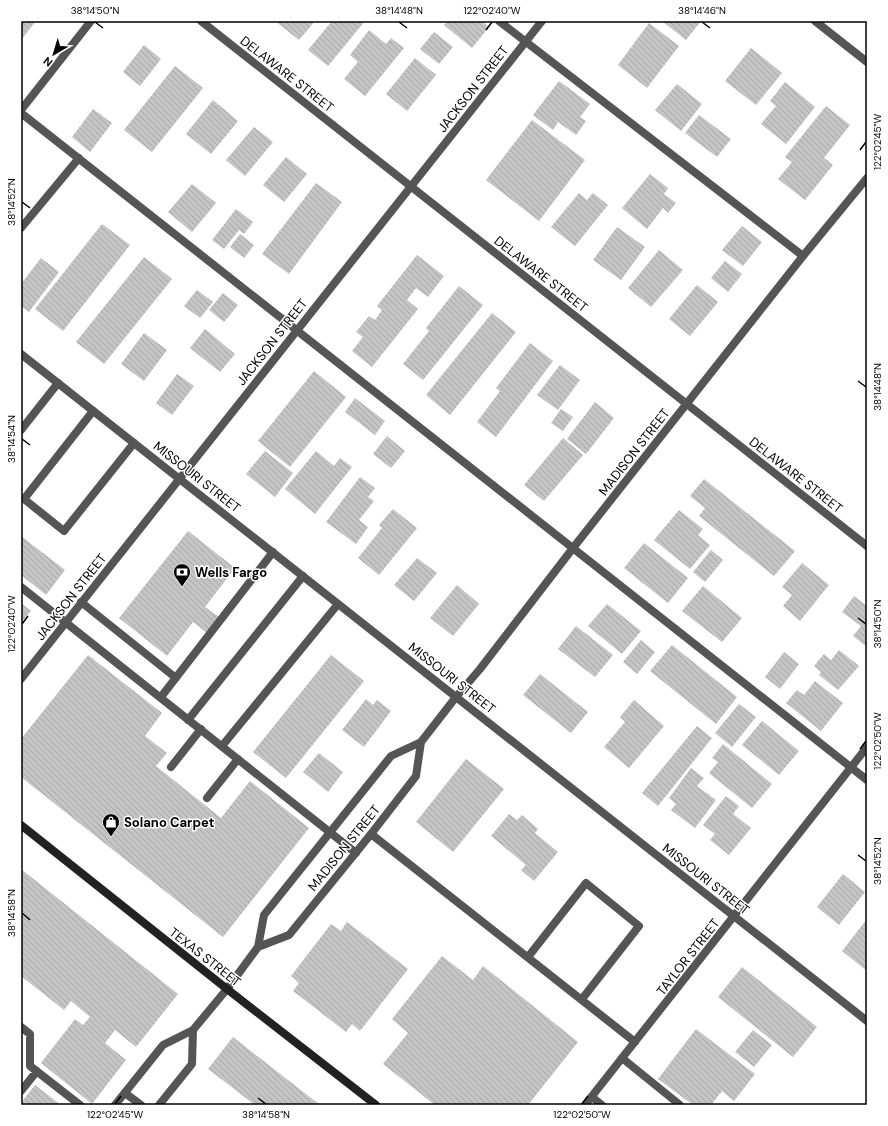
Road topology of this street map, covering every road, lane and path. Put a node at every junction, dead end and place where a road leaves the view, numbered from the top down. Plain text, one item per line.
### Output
1 (91, 21) edge
2 (201, 21) edge
3 (499, 21) edge
4 (542, 21) edge
5 (815, 21) edge
6 (526, 41) junction
7 (867, 62) edge
8 (21, 111) edge
9 (79, 158) junction
10 (867, 178) edge
11 (411, 186) junction
12 (21, 228) edge
13 (803, 256) junction
14 (297, 330) junction
15 (21, 354) edge
16 (58, 383) junction
17 (687, 404) junction
18 (93, 411) junction
19 (21, 430) edge
20 (134, 443) junction
21 (179, 479) junction
22 (867, 546) edge
23 (573, 548) junction
24 (273, 552) junction
25 (303, 576) junction
26 (21, 587) edge
27 (82, 602) junction
28 (338, 604) junction
29 (66, 622) junction
30 (176, 678) junction
31 (21, 679) edge
32 (161, 697) junction
33 (456, 697) junction
34 (188, 720) junction
35 (201, 729) junction
36 (421, 742) junction
37 (222, 746) junction
38 (867, 747) edge
39 (238, 759) junction
40 (171, 767) dead end
41 (851, 767) junction
42 (867, 780) edge
43 (207, 798) dead end
44 (21, 825) edge
45 (330, 833) junction
46 (371, 834) junction
47 (356, 853) junction
48 (735, 916) junction
49 (258, 947) junction
50 (528, 957) junction
51 (227, 989) junction
52 (582, 999) junction
53 (867, 1021) edge
54 (21, 1027) edge
55 (193, 1030) junction
56 (636, 1042) junction
57 (622, 1058) junction
58 (37, 1071) junction
59 (21, 1091) edge
60 (125, 1093) junction
61 (592, 1097) junction
62 (80, 1105) edge
63 (115, 1105) edge
64 (141, 1105) edge
65 (159, 1105) edge
66 (376, 1105) edge
67 (585, 1105) edge
68 (602, 1105) edge
69 (680, 1105) edge

1 - 8 street
2 - 11 street, DELAWARE STREET
3 - 6 street
4 - 6 street, JACKSON STREET
5 - 7 street
6 - 11 street, JACKSON STREET
6 - 13 street
8 - 9 street
9 - 12 street
9 - 14 street
10 - 13 street, MADISON STREET
11 - 14 street, JACKSON STREET
11 - 17 street, DELAWARE STREET
13 - 17 street, MADISON STREET
14 - 21 street, JACKSON STREET
14 - 23 street
15 - 16 street, MISSOURI STREET
16 - 18 street, MISSOURI STREET
16 - 19 street
17 - 22 street, DELAWARE STREET
17 - 23 street, MADISON STREET
18 - 20 street, MISSOURI STREET
18 - 20 street
20 - 21 street, MISSOURI STREET
21 - 24 street, MISSOURI STREET
21 - 27 street, JACKSON STREET
23 - 33 street, MADISON STREET
23 - 41 street
24 - 25 street, MISSOURI STREET
24 - 30 street
25 - 28 street, MISSOURI STREET
25 - 34 street
26 - 29 street
27 - 29 street, JACKSON STREET
27 - 30 street
28 - 33 street, MISSOURI STREET
28 - 37 street
29 - 31 street, JACKSON STREET
29 - 32 street
30 - 32 street
32 - 34 street
33 - 36 street, MADISON STREET
33 - 48 street, MISSOURI STREET
34 - 35 street
35 - 37 street
35 - 40 street
36 - 45 street, MADISON STREET
36 - 46 street, MADISON STREET
37 - 39 street
38 - 41 street, TAYLOR STREET
39 - 43 street
39 - 45 street
41 - 42 street
41 - 48 street, TAYLOR STREET
44 - 51 main road, TEXAS STREET
45 - 47 street
45 - 49 street, MADISON STREET
46 - 47 street, MADISON STREET
46 - 50 street
47 - 49 street, MADISON STREET
48 - 53 street, MISSOURI STREET
48 - 56 street, TAYLOR STREET
49 - 51 street, MADISON STREET
50 - 52 street
50 - 52 street
51 - 55 street, MADISON STREET
51 - 66 main road, TEXAS STREET
52 - 56 street
54 - 58 street
55 - 60 street, MADISON STREET
55 - 65 street
56 - 57 street, TAYLOR STREET
57 - 61 street, TAYLOR STREET
57 - 69 street
58 - 59 street
58 - 62 street
60 - 63 street, MADISON STREET
60 - 64 street
61 - 67 street, TAYLOR STREET
61 - 68 street

